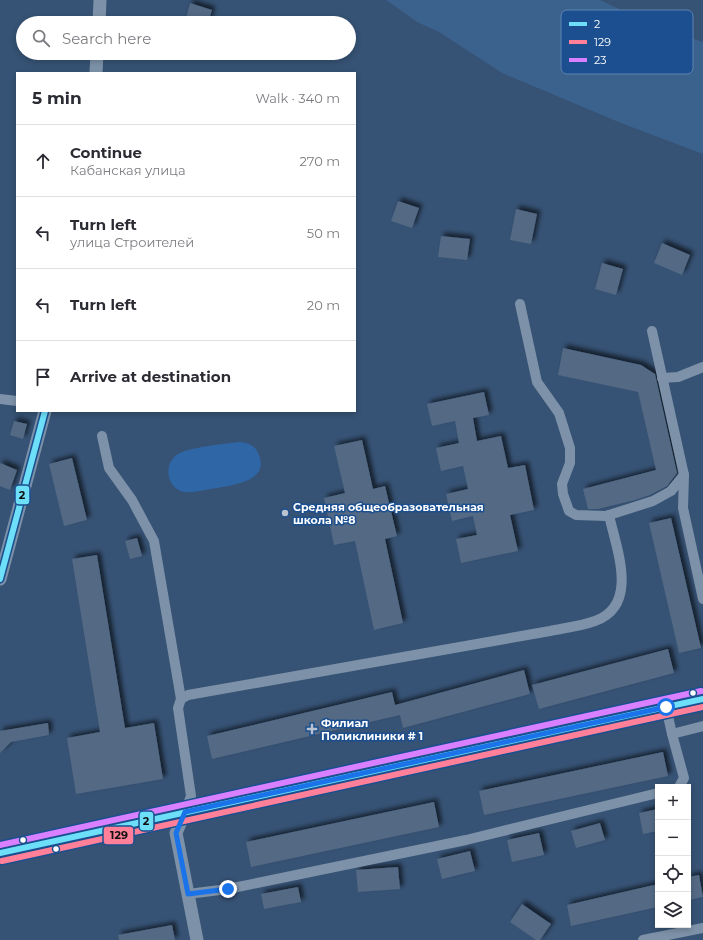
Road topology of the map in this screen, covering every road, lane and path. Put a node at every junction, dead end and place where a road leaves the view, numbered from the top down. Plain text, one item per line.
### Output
1 (100, 0) edge
2 (99, 16) edge
3 (97, 60) edge
4 (96, 72) edge
5 (520, 304) dead end
6 (652, 331) dead end
7 (703, 367) edge
8 (662, 378) junction
9 (0, 399) edge
10 (16, 401) edge
11 (45, 412) edge
12 (102, 436) dead end
13 (684, 475) junction
14 (609, 515) junction
15 (0, 578) edge
16 (703, 599) edge
17 (181, 699) junction
18 (703, 699) edge
19 (666, 707) junction
20 (703, 726) edge
21 (672, 734) junction
22 (681, 784) edge
23 (655, 794) edge
24 (185, 812) junction
25 (0, 853) edge
26 (188, 894) junction
27 (703, 928) edge
28 (197, 940) edge
29 (643, 940) edge

1 - 2 street
3 - 4 street
5 - 14 street
6 - 8 street
7 - 8 street
8 - 13 street
9 - 10 street
11 - 15 street
12 - 17 street
13 - 14 street
13 - 16 street
14 - 17 street
17 - 24 street
18 - 19 main road
19 - 21 street
19 - 24 main road
20 - 21 street
21 - 22 street
23 - 26 street
24 - 25 main road
24 - 26 street
26 - 28 street
27 - 29 street

